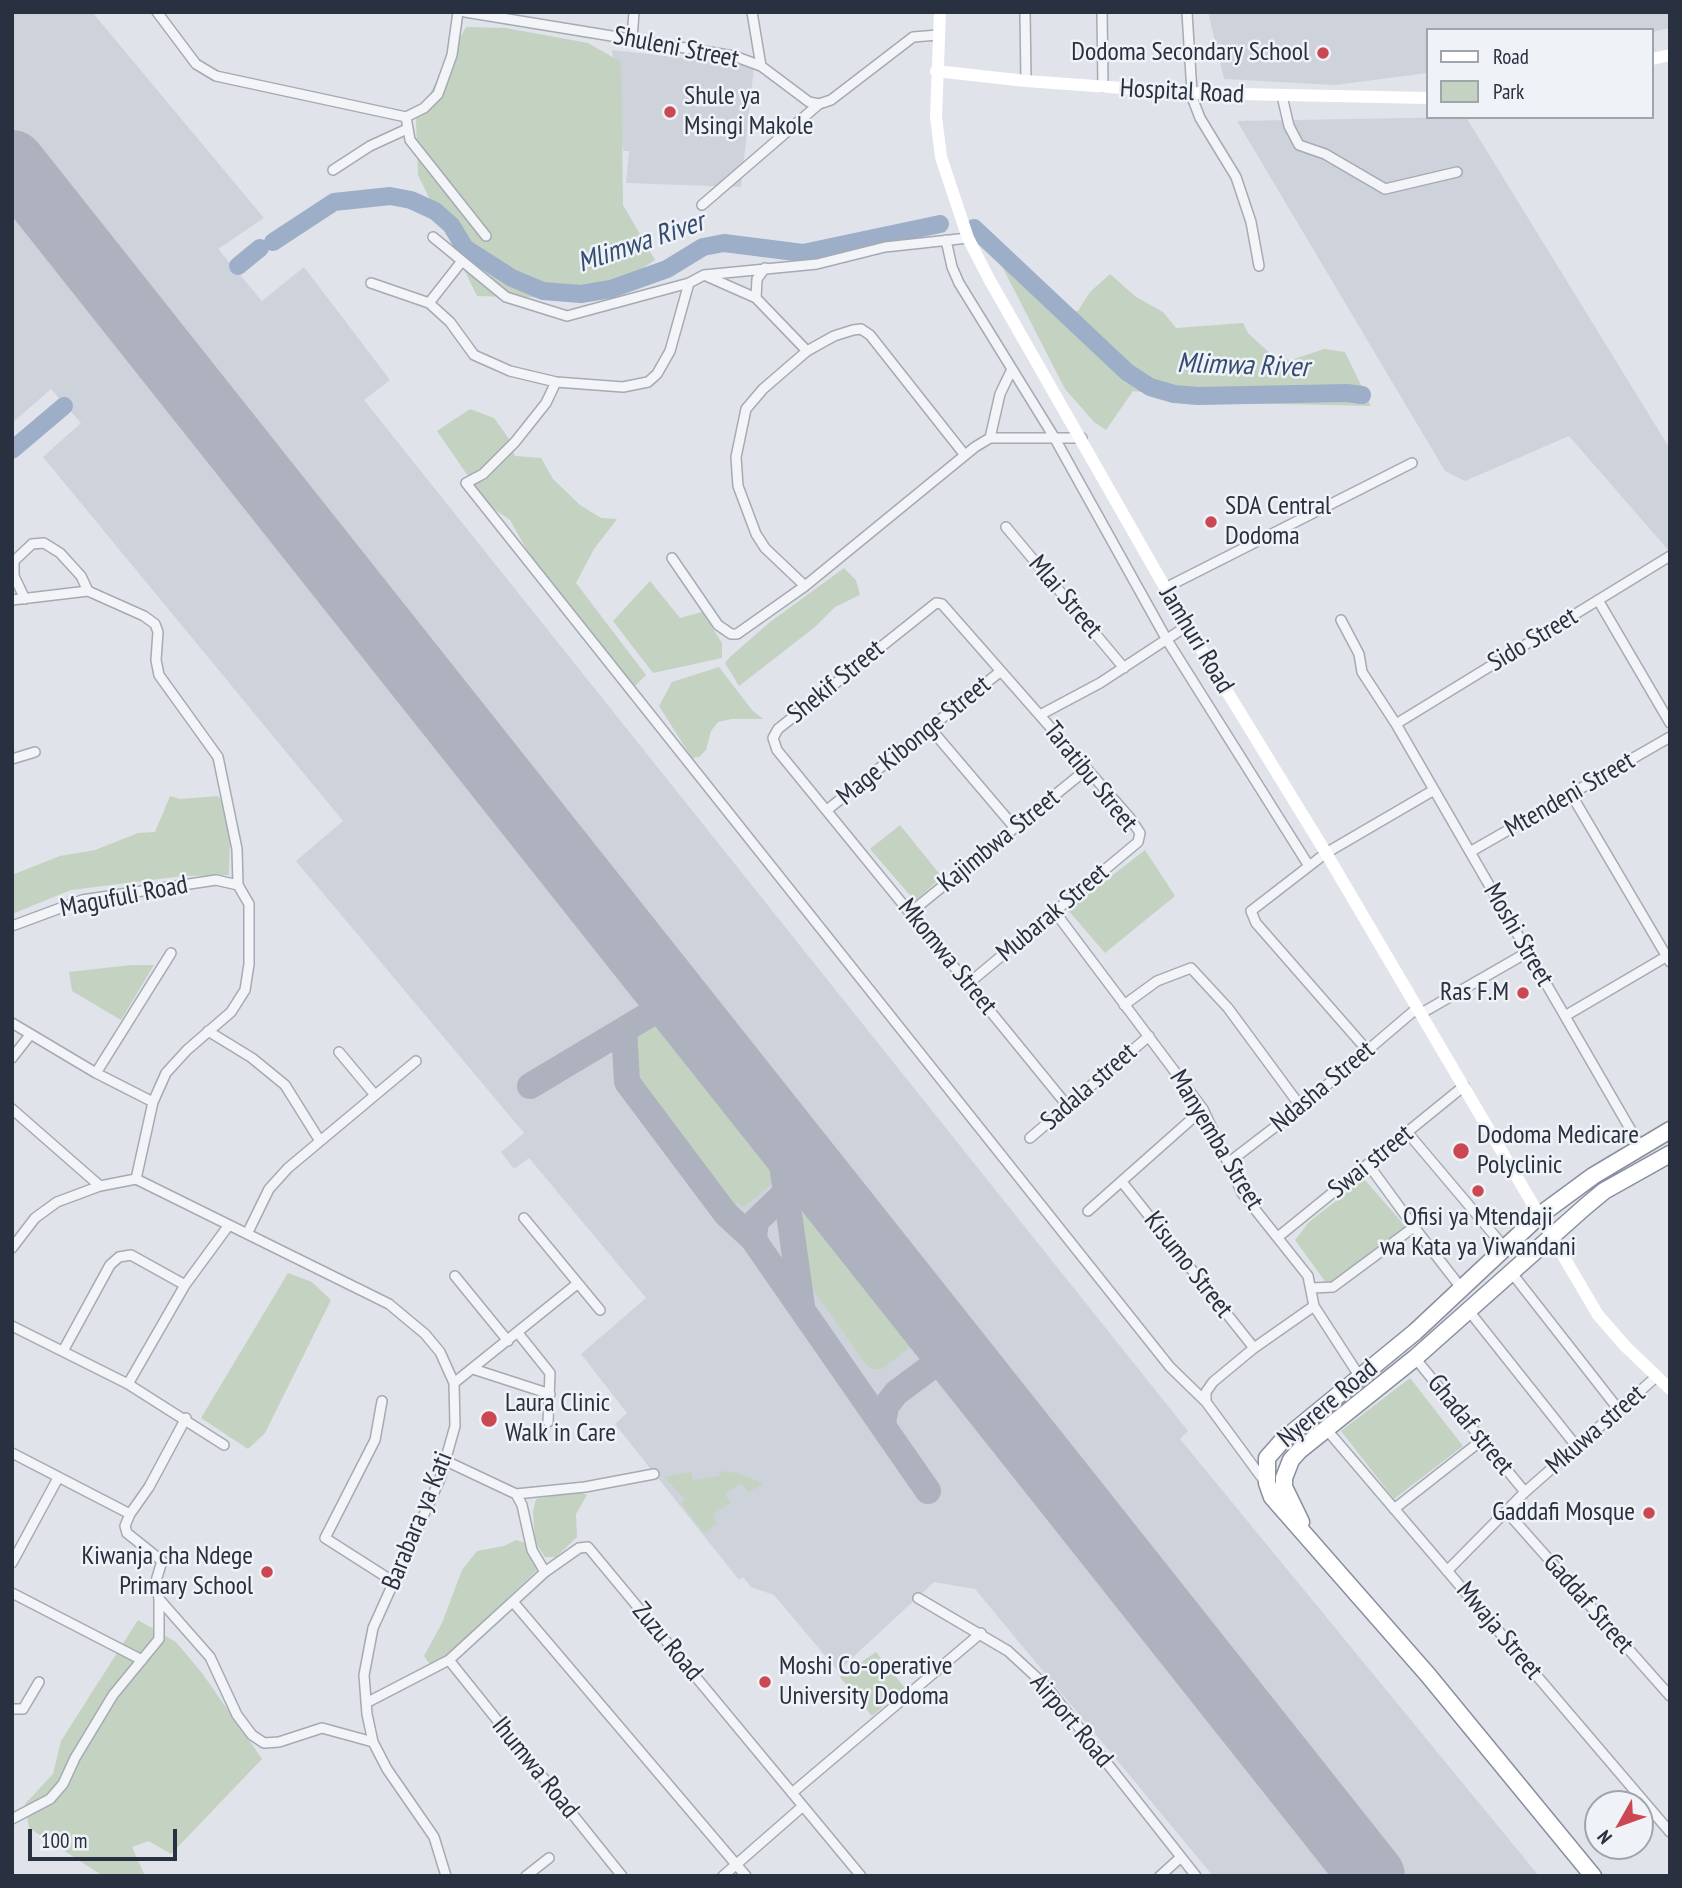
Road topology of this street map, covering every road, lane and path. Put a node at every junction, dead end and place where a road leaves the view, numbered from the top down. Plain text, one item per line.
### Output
1 (158, 12) edge
2 (458, 12) edge
3 (465, 12) edge
4 (634, 12) edge
5 (752, 12) edge
6 (940, 12) edge
7 (1025, 12) edge
8 (1102, 12) edge
9 (1187, 12) edge
10 (938, 35) junction
11 (632, 39) junction
12 (761, 66) junction
13 (936, 71) junction
14 (1026, 81) junction
15 (1103, 88) junction
16 (1191, 93) junction
17 (1282, 96) junction
18 (1426, 98) edge
19 (820, 104) junction
20 (406, 117) junction
21 (407, 129) junction
22 (333, 170) dead end
23 (1457, 172) dead end
24 (702, 205) dead end
25 (486, 236) dead end
26 (433, 237) dead end
27 (968, 238) junction
28 (946, 240) junction
29 (462, 261) junction
30 (1259, 267) dead end
31 (765, 268) junction
32 (704, 275) junction
33 (371, 283) dead end
34 (689, 283) junction
35 (756, 298) junction
36 (429, 303) junction
37 (807, 351) junction
38 (1012, 369) junction
39 (556, 382) junction
40 (1054, 437) junction
41 (990, 438) junction
42 (1082, 438) junction
43 (964, 454) junction
44 (1412, 463) dead end
45 (1006, 527) dead end
46 (1670, 556) edge
47 (672, 558) dead end
48 (805, 586) junction
49 (1165, 588) junction
50 (88, 592) junction
51 (25, 599) junction
52 (12, 600) edge
53 (1598, 600) junction
54 (1341, 620) dead end
55 (1187, 626) junction
56 (1167, 640) junction
57 (1124, 668) junction
58 (1001, 671) junction
59 (1040, 715) junction
60 (1670, 723) edge
61 (1396, 724) junction
62 (930, 728) junction
63 (1670, 737) edge
64 (35, 752) dead end
65 (12, 759) edge
66 (1087, 769) junction
67 (1434, 790) junction
68 (1571, 794) junction
69 (827, 810) junction
70 (1015, 828) junction
71 (1138, 842) joint
72 (1470, 852) junction
73 (1326, 853) junction
74 (1309, 866) junction
75 (238, 885) junction
76 (911, 912) junction
77 (1055, 912) junction
78 (12, 926) edge
79 (1528, 952) junction
80 (171, 953) dead end
81 (1669, 957) edge
82 (969, 983) junction
83 (1124, 1006) junction
84 (1418, 1011) junction
85 (1565, 1016) junction
86 (12, 1023) edge
87 (208, 1031) junction
88 (30, 1035) junction
89 (1149, 1036) junction
90 (1367, 1050) junction
91 (338, 1052) dead end
92 (12, 1058) edge
93 (416, 1061) dead end
94 (96, 1073) junction
95 (1464, 1086) junction
96 (375, 1095) junction
97 (153, 1102) junction
98 (1066, 1104) junction
99 (1301, 1107) junction
100 (12, 1109) edge
101 (1203, 1109) junction
102 (1670, 1130) edge
103 (1407, 1132) junction
104 (1030, 1138) dead end
105 (320, 1141) junction
106 (1640, 1146) junction
107 (1670, 1154) edge
108 (1228, 1163) junction
109 (1368, 1164) junction
110 (136, 1179) junction
111 (1122, 1182) junction
112 (100, 1186) junction
113 (1088, 1211) dead end
114 (1540, 1215) junction
115 (524, 1218) dead end
116 (229, 1226) junction
117 (1415, 1227) junction
118 (247, 1234) junction
119 (1551, 1234) junction
120 (1278, 1237) junction
121 (12, 1248) edge
122 (1505, 1248) junction
123 (1511, 1272) junction
124 (455, 1276) dead end
125 (577, 1284) junction
126 (185, 1285) junction
127 (1312, 1288) junction
128 (1462, 1289) junction
129 (1314, 1307) junction
130 (600, 1310) dead end
131 (1469, 1311) junction
132 (12, 1326) edge
133 (518, 1333) junction
134 (508, 1341) junction
135 (1254, 1348) junction
136 (63, 1351) junction
137 (1415, 1358) junction
138 (473, 1368) junction
139 (1360, 1377) junction
140 (1656, 1377) junction
141 (454, 1383) junction
142 (128, 1384) junction
143 (1670, 1389) edge
144 (550, 1394) junction
145 (382, 1401) dead end
146 (1206, 1402) junction
147 (1619, 1410) junction
148 (186, 1418) junction
149 (548, 1422) dead end
150 (1327, 1430) junction
151 (1482, 1440) junction
152 (224, 1445) dead end
153 (1577, 1447) junction
154 (12, 1452) edge
155 (446, 1461) junction
156 (654, 1474) dead end
157 (58, 1478) junction
158 (1266, 1483) junction
159 (1525, 1492) junction
160 (516, 1494) junction
161 (1394, 1509) junction
162 (1506, 1511) junction
163 (130, 1514) junction
164 (1303, 1531) junction
165 (12, 1563) edge
166 (1447, 1571) junction
167 (545, 1572) junction
168 (394, 1582) junction
169 (12, 1593) edge
170 (918, 1598) dead end
171 (159, 1599) junction
172 (514, 1603) junction
173 (981, 1633) junction
174 (142, 1660) junction
175 (449, 1660) junction
176 (38, 1682) dead end
177 (1670, 1696) edge
178 (366, 1703) junction
179 (12, 1709) edge
180 (373, 1742) junction
181 (792, 1793) junction
182 (803, 1806) junction
183 (12, 1819) edge
184 (1670, 1832) edge
185 (1181, 1857) junction
186 (550, 1858) dead end
187 (737, 1864) junction
188 (446, 1876) edge
189 (526, 1876) edge
190 (622, 1876) edge
191 (723, 1876) edge
192 (746, 1876) edge
193 (861, 1876) edge
194 (1160, 1876) edge
195 (1196, 1876) edge
196 (1593, 1876) edge

1 - 20 street
2 - 20 street
3 - 11 street, Shuleni Street
4 - 11 street
5 - 12 street
6 - 10 main road, Jamhuri Road
7 - 14 street
8 - 15 street
9 - 16 street
10 - 13 main road, Jamhuri Road
10 - 19 street
11 - 12 street, Shuleni Street
12 - 19 street, Shuleni Street
13 - 14 main road, Hospital Road
13 - 27 main road, Jamhuri Road
14 - 15 main road, Hospital Road
15 - 16 main road, Hospital Road
16 - 17 main road, Hospital Road
16 - 30 street
17 - 18 main road, Hospital Road
17 - 23 street
19 - 24 street
20 - 21 street
21 - 22 street
21 - 25 street
26 - 29 street
27 - 28 street
27 - 42 main road, Jamhuri Road
28 - 31 street
28 - 38 street
29 - 34 street
29 - 36 street
31 - 32 street
31 - 35 street
32 - 34 street
32 - 35 street
33 - 36 street
34 - 39 street
35 - 37 street
36 - 39 street
37 - 43 street
37 - 48 street
38 - 40 street
38 - 41 street
39 - 146 street
40 - 41 street
40 - 42 street
40 - 56 street
41 - 43 street
42 - 49 main road, Jamhuri Road
43 - 48 street
44 - 49 street
45 - 57 street, Mlai Street
46 - 53 street, Sido Street
47 - 48 street
49 - 55 main road, Jamhuri Road
50 - 51 street
50 - 51 street
50 - 75 street
51 - 52 street
53 - 60 street
53 - 61 street, Sido Street
54 - 61 street, Moshi Street
55 - 56 street, Taratibu Street
55 - 73 main road, Jamhuri Road
56 - 57 street, Taratibu Street
56 - 74 street
57 - 59 street, Taratibu Street
58 - 59 street
58 - 62 street, Mage Kibonge Street
58 - 69 street, Shekif Street
59 - 66 street, Taratibu Street
61 - 67 street, Moshi Street
62 - 69 street, Mage Kibonge Street
62 - 70 street
63 - 68 street, Mtendeni Street
64 - 65 street
66 - 70 street, Kajimbwa Street
66 - 71 street, Taratibu Street
67 - 72 street, Moshi Street
67 - 73 street
68 - 72 street, Mtendeni Street
68 - 81 street
69 - 76 street, Mkomwa Street
70 - 76 street, Kajimbwa Street
71 - 77 street, Mubarak Street
72 - 79 street, Moshi Street
73 - 74 street
73 - 84 main road, Jamhuri Road
74 - 90 street
75 - 78 street, Magufuli Road
75 - 87 street
76 - 82 street, Mkomwa Street
77 - 82 street, Mubarak Street
77 - 83 street, Manyemba Street
79 - 84 street, Ndasha Street
79 - 85 street, Moshi Street
80 - 94 street
81 - 85 street
82 - 98 street, Mkomwa Street
83 - 89 street, Manyemba Street
83 - 99 street
84 - 90 street, Ndasha Street
84 - 95 main road, Jamhuri Road
85 - 106 street, Moshi Street
86 - 88 street
87 - 97 street
87 - 105 street
88 - 92 street
88 - 94 street
89 - 98 street, Sadala street
89 - 101 street, Manyemba Street
90 - 99 street, Ndasha Street
91 - 96 street
93 - 96 street
94 - 97 street
95 - 103 street, Swai street
95 - 114 main road, Jamhuri Road
96 - 105 street
97 - 110 street
98 - 104 street, Sadala street
99 - 108 street, Ndasha Street
100 - 112 street
101 - 108 street, Manyemba Street
101 - 111 street
102 - 106 highway, Nyerere Road
103 - 109 street, Swai street
103 - 122 street
105 - 118 street
106 - 114 highway, Nyerere Road
107 - 119 highway, Nyerere Road
108 - 120 street, Manyemba Street
109 - 117 street
109 - 120 street, Swai street
110 - 112 street
110 - 116 street, Barabara ya Kati
111 - 113 street
111 - 135 street, Kisumo Street
112 - 121 street
114 - 119 main road, Jamhuri Road
114 - 122 highway, Nyerere Road
115 - 125 street
116 - 118 street, Barabara ya Kati
116 - 126 street
117 - 127 street
117 - 128 street
118 - 141 street, Barabara ya Kati
119 - 123 highway, Nyerere Road
119 - 140 main road, Jamhuri Road
120 - 127 street, Manyemba Street
122 - 128 highway, Nyerere Road
123 - 131 highway, Nyerere Road
123 - 147 street
124 - 134 street
125 - 130 street
125 - 133 street
126 - 136 street
126 - 142 street
127 - 129 street, Manyemba Street
128 - 139 highway, Nyerere Road
129 - 135 street
129 - 139 street, Manyemba Street
131 - 137 highway, Nyerere Road
131 - 153 street
132 - 136 street
133 - 134 street
133 - 144 street
134 - 138 street
135 - 146 street
136 - 142 street
137 - 150 highway, Nyerere Road
137 - 151 street, Ghadaf street
138 - 141 street
138 - 144 street
139 - 158 highway, Nyerere Road
140 - 143 main road, Jamhuri Road
140 - 147 street, Mkuwa street
141 - 155 street, Barabara ya Kati
142 - 148 street
144 - 149 street
145 - 168 street
146 - 158 street
147 - 153 street, Mkuwa street
148 - 152 street
148 - 163 street
150 - 161 street, Mwaja Street
150 - 164 highway, Nyerere Road
151 - 159 street, Ghadaf street
151 - 161 street
153 - 159 street, Mkuwa street
154 - 157 street
155 - 160 street
155 - 168 street, Barabara ya Kati
156 - 160 street
157 - 163 street
157 - 165 street
158 - 164 highway, Nyerere Road
159 - 162 street, Mkuwa street
160 - 167 street
161 - 166 street, Mwaja Street
162 - 166 street, Mkuwa street
162 - 177 street, Gaddaf Street
163 - 171 street
164 - 196 highway
166 - 184 street, Mwaja Street
167 - 172 street, Zuzu Road
167 - 181 street, Zuzu Road
168 - 178 street, Barabara ya Kati
169 - 174 street
170 - 173 street, Airport Road
171 - 174 street
171 - 180 street
172 - 175 street, Zuzu Road
172 - 187 street
173 - 181 street
173 - 185 street, Airport Road
174 - 183 street
175 - 178 street, Zuzu Road
175 - 190 street, Ihumwa Road
176 - 179 street
178 - 180 street, Barabara ya Kati
180 - 188 street, Barabara ya Kati
181 - 182 street, Zuzu Road
182 - 187 street
182 - 193 street, Zuzu Road
185 - 194 street
185 - 195 street, Airport Road
186 - 189 street
187 - 191 street
187 - 192 street

